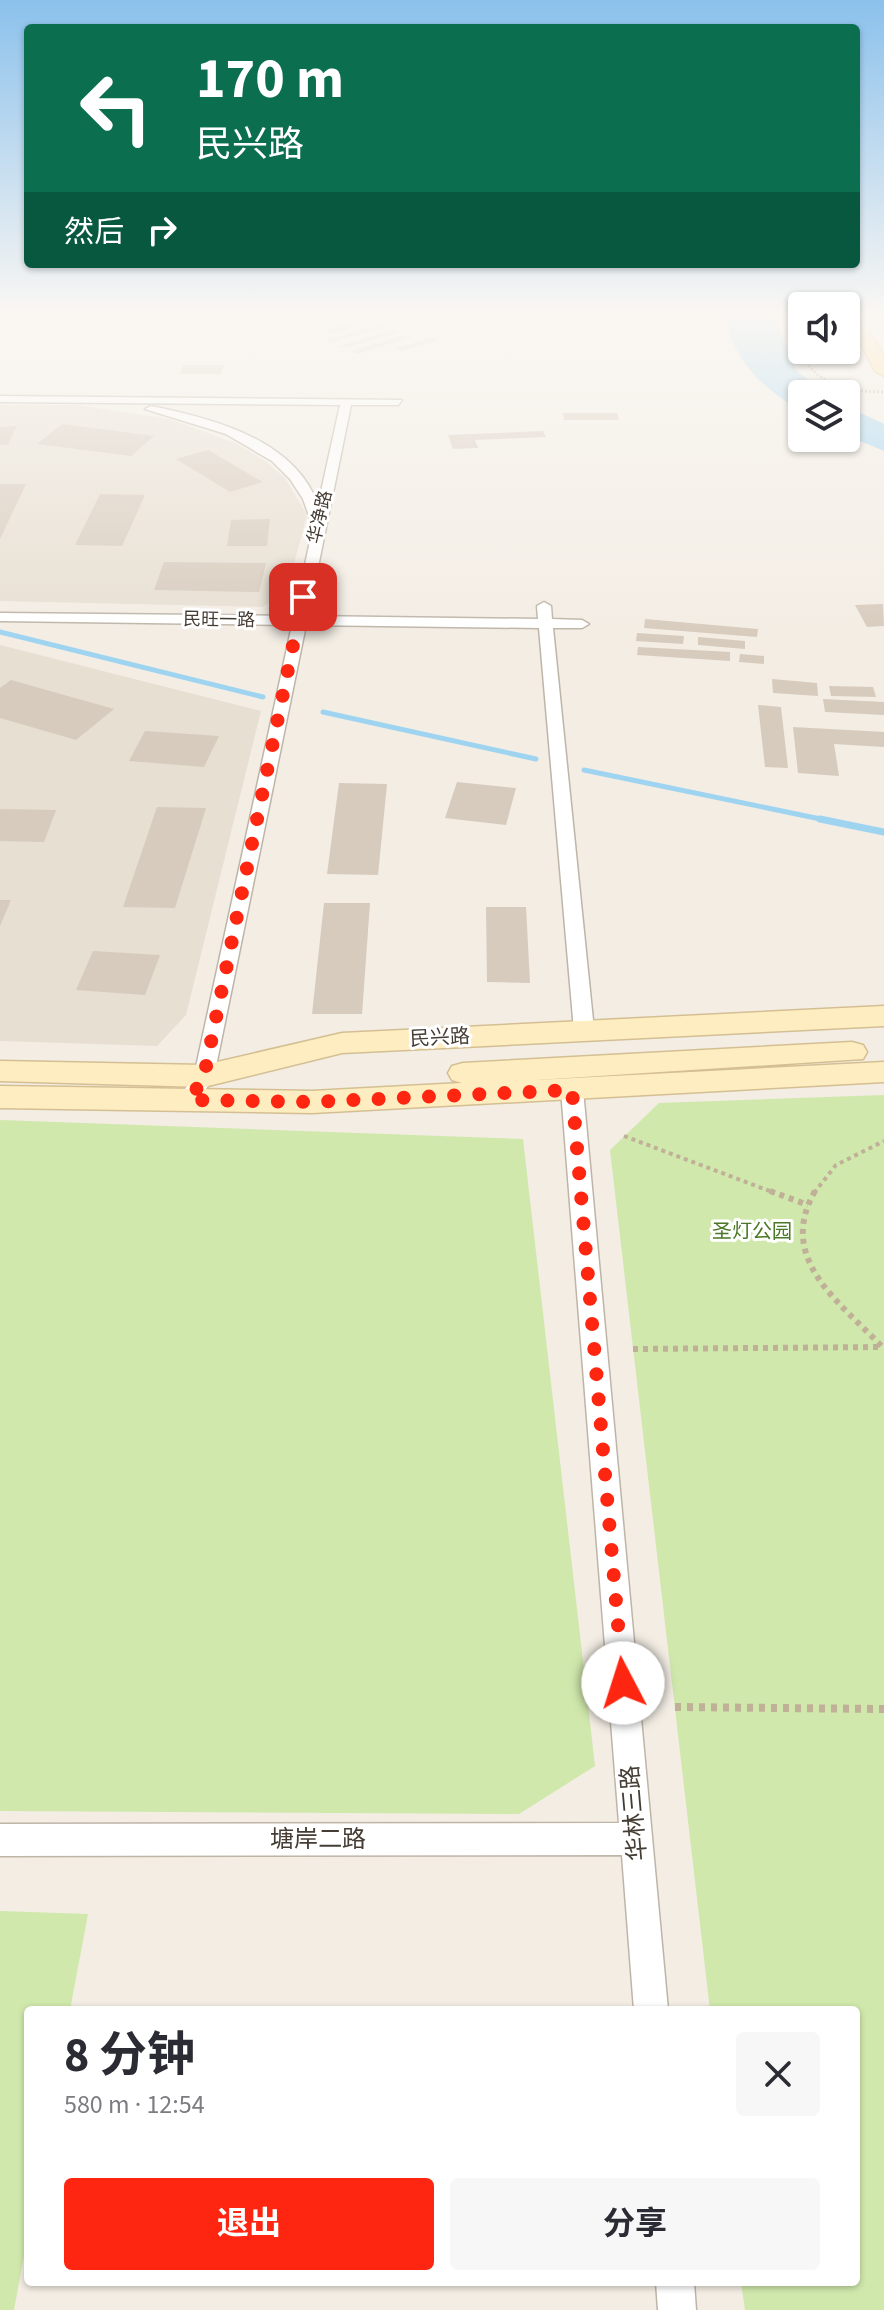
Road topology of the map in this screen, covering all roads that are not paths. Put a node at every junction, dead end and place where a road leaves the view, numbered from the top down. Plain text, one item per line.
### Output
1 (206, 424) edge
2 (341, 424) edge
3 (318, 527) junction
4 (544, 615) junction
5 (0, 617) edge
6 (297, 620) junction
7 (582, 624) dead end
8 (884, 1016) edge
9 (584, 1030) junction
10 (884, 1031) edge
11 (884, 1050) edge
12 (327, 1069) junction
13 (0, 1071) edge
14 (884, 1072) edge
15 (197, 1088) junction
16 (572, 1090) junction
17 (0, 1097) edge
18 (637, 1839) junction
19 (0, 1840) edge
20 (651, 2006) edge
21 (675, 2286) edge
22 (677, 2310) edge

1 - 3 street
2 - 3 street, 华净路
3 - 6 street, 华净路
4 - 6 street, 民旺一路
4 - 7 street, 民旺一路
4 - 9 street
5 - 6 street, 民旺一路
6 - 15 street, 华净路
8 - 9 main road, 民兴路
9 - 15 main road, 民兴路
10 - 12 main road, 民兴路
11 - 12 main road, 民兴路
12 - 15 main road
13 - 15 main road, 民兴路
14 - 16 main road, 民兴路
15 - 16 main road, 民兴路
15 - 17 main road, 民兴路
16 - 18 street, 华林三路
18 - 19 street, 塘岸二路
18 - 20 street, 华林三路
21 - 22 street

